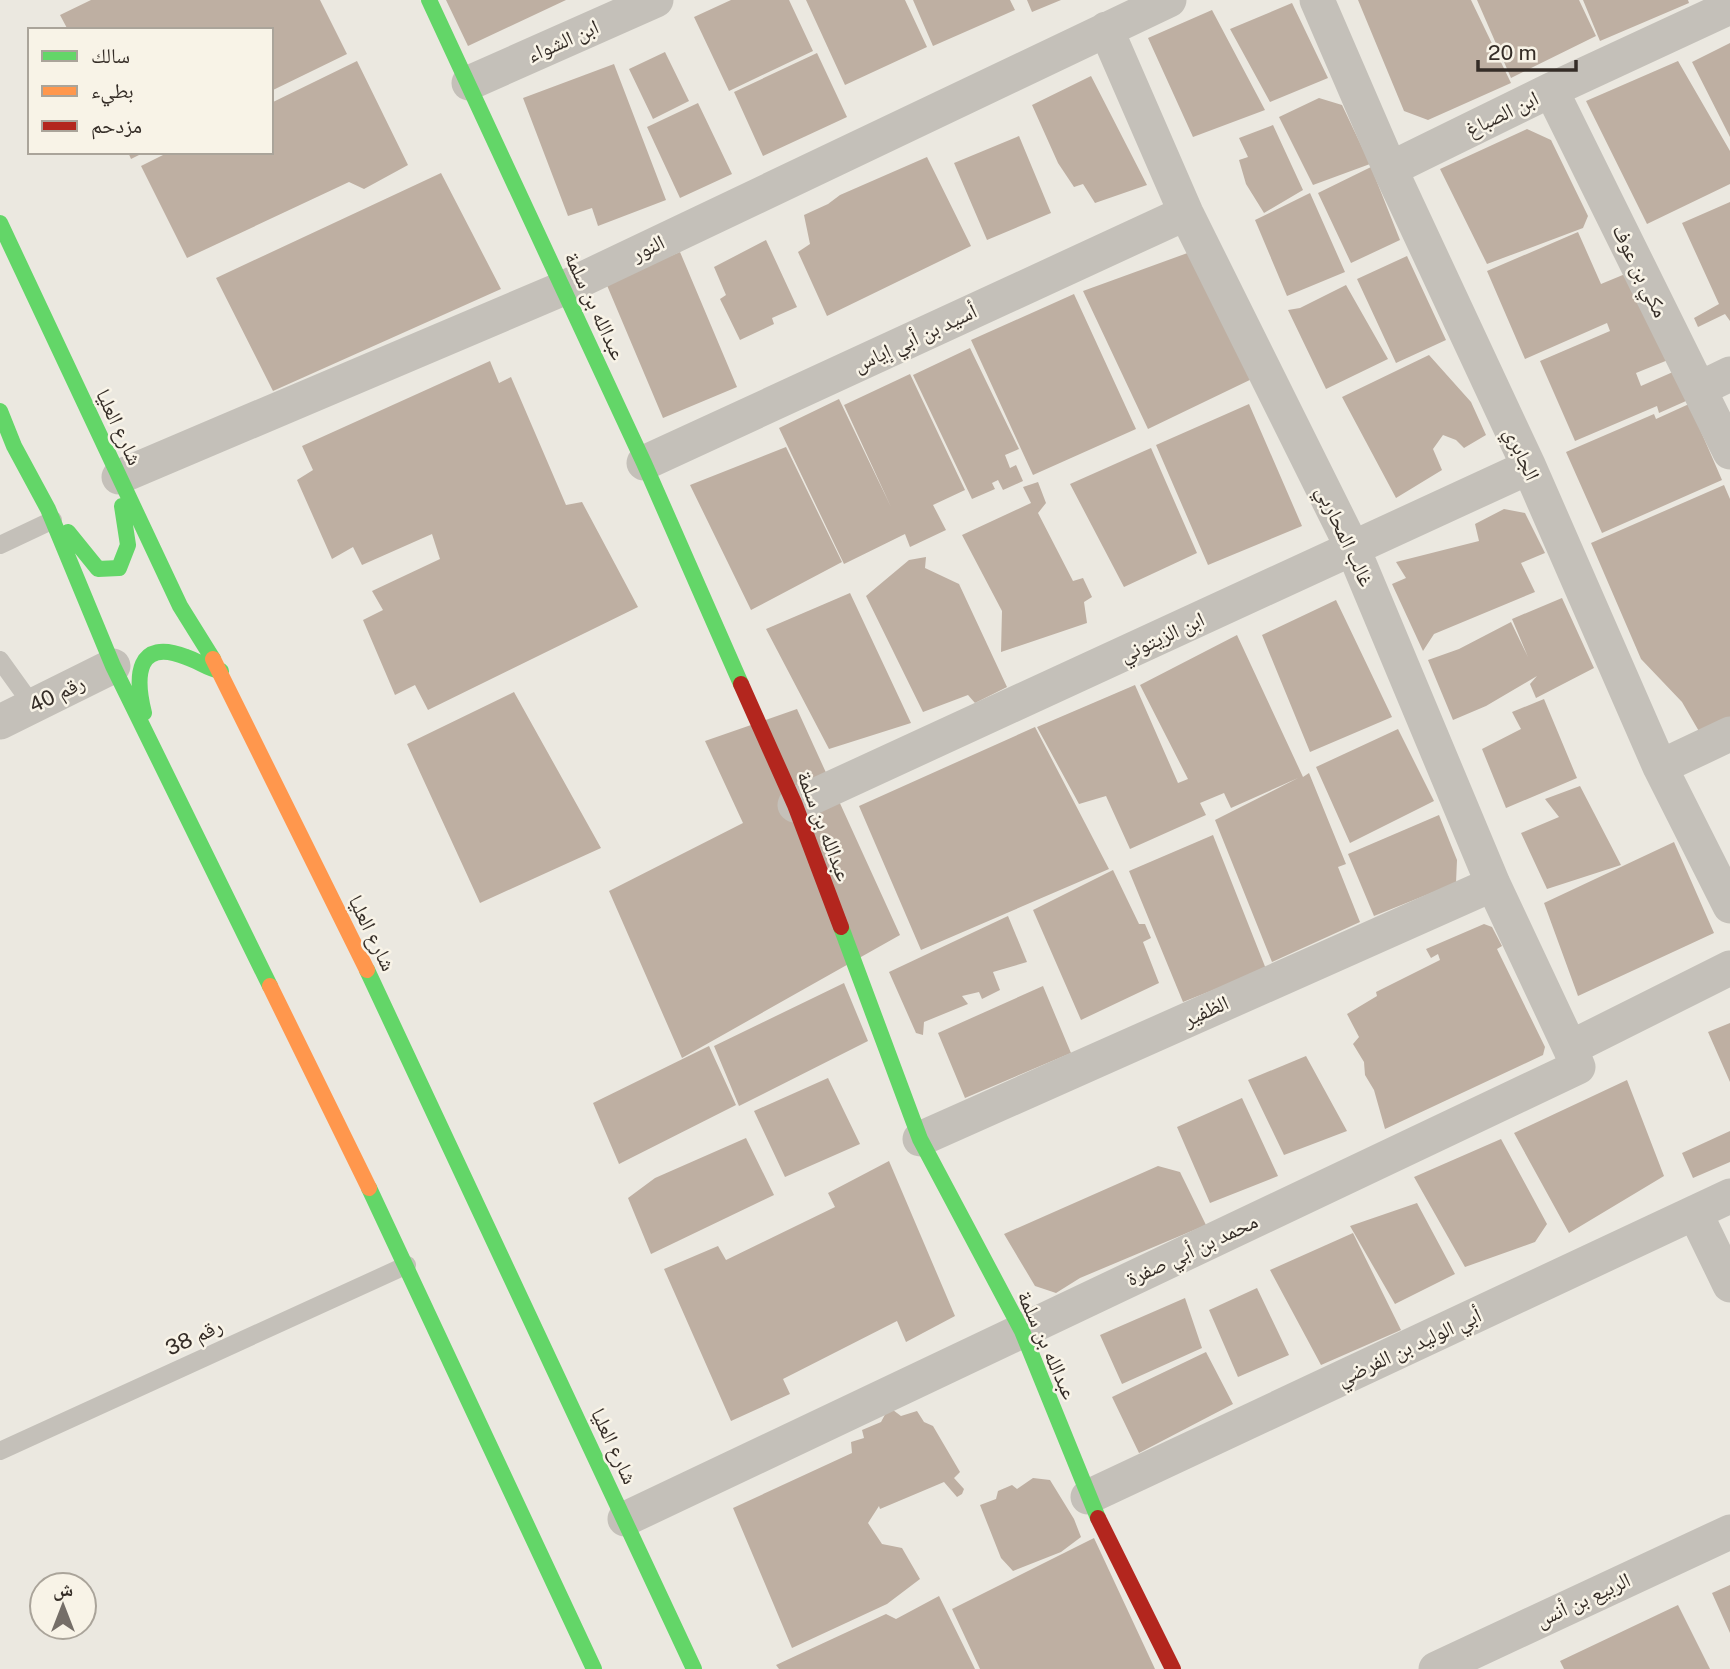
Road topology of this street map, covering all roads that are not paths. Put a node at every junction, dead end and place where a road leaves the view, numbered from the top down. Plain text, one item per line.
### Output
1 (429, 0) edge
2 (656, 0) edge
3 (1169, 0) edge
4 (1317, 0) edge
5 (1730, 7) edge
6 (1106, 29) junction
7 (470, 83) junction
8 (1551, 90) junction
9 (1390, 169) junction
10 (1186, 212) junction
11 (0, 223) edge
12 (564, 288) junction
13 (1730, 374) edge
14 (1699, 389) junction
15 (0, 411) edge
16 (7, 449) edge
17 (1730, 452) edge
18 (644, 463) junction
19 (1529, 467) junction
20 (119, 477) junction
21 (51, 514) junction
22 (0, 545) edge
23 (1353, 550) junction
24 (0, 660) edge
25 (113, 666) junction
26 (221, 671) junction
27 (33, 706) junction
28 (0, 722) edge
29 (1730, 734) edge
30 (155, 751) junction
31 (1660, 767) junction
32 (795, 805) junction
33 (1493, 884) junction
34 (1730, 906) edge
35 (1730, 968) edge
36 (1570, 1048) junction
37 (920, 1139) junction
38 (1730, 1196) edge
39 (1695, 1213) junction
40 (407, 1265) junction
41 (1730, 1285) edge
42 (1022, 1331) junction
43 (0, 1451) edge
44 (1088, 1497) junction
45 (625, 1519) junction
46 (1730, 1532) edge
47 (594, 1669) edge
48 (694, 1669) edge
49 (1173, 1669) edge
50 (1436, 1669) edge

1 - 7 main road, عبدالله بن سلمة
2 - 7 street, ابن الشواء
3 - 6 street, النور
4 - 9 street, الجابري
5 - 8 street, ابن الصباغ
6 - 10 street, غالب المحاربي
6 - 12 street, النور
7 - 12 main road, عبدالله بن سلمة
8 - 9 street, ابن الصباغ
8 - 14 street, مكي بن عوف
9 - 19 street, الجابري
10 - 18 street, أسيد بن أبي إياس
10 - 23 street, غالب المحاربي
11 - 20 main road, شارع العليا
12 - 18 main road, عبدالله بن سلمة
12 - 20 street, النور
13 - 14 street
14 - 17 street, مكي بن عوف
15 - 16 main road
16 - 21 main road
18 - 32 main road, عبدالله بن سلمة
19 - 23 street, ابن الزيتوني
19 - 31 street, الجابري
20 - 21 main road
20 - 26 main road, شارع العليا
21 - 22 lane
21 - 25 main road
23 - 32 street, ابن الزيتوني
23 - 33 street, غالب المحاربي
24 - 27 lane
25 - 27 street, رقم 40
25 - 30 main road
26 - 30 main road
26 - 45 main road, شارع العليا
27 - 28 street, رقم 40
29 - 31 street
30 - 40 main road
31 - 34 street, الجابري
32 - 37 main road, عبدالله بن سلمة
33 - 36 street, غالب المحاربي
33 - 37 street, الظفير
35 - 36 street
36 - 42 street, محمد بن أبي صفرة
37 - 42 main road, عبدالله بن سلمة
38 - 39 street, أبي الوليد بن الفرضي
39 - 41 street
39 - 44 street, أبي الوليد بن الفرضي
40 - 43 lane, رقم 38
40 - 47 main road
42 - 44 main road, عبدالله بن سلمة
42 - 45 street, محمد بن أبي صفرة
44 - 49 main road, عبدالله بن سلمة
45 - 48 main road, شارع العليا
46 - 50 street, الربيع بن أنس

